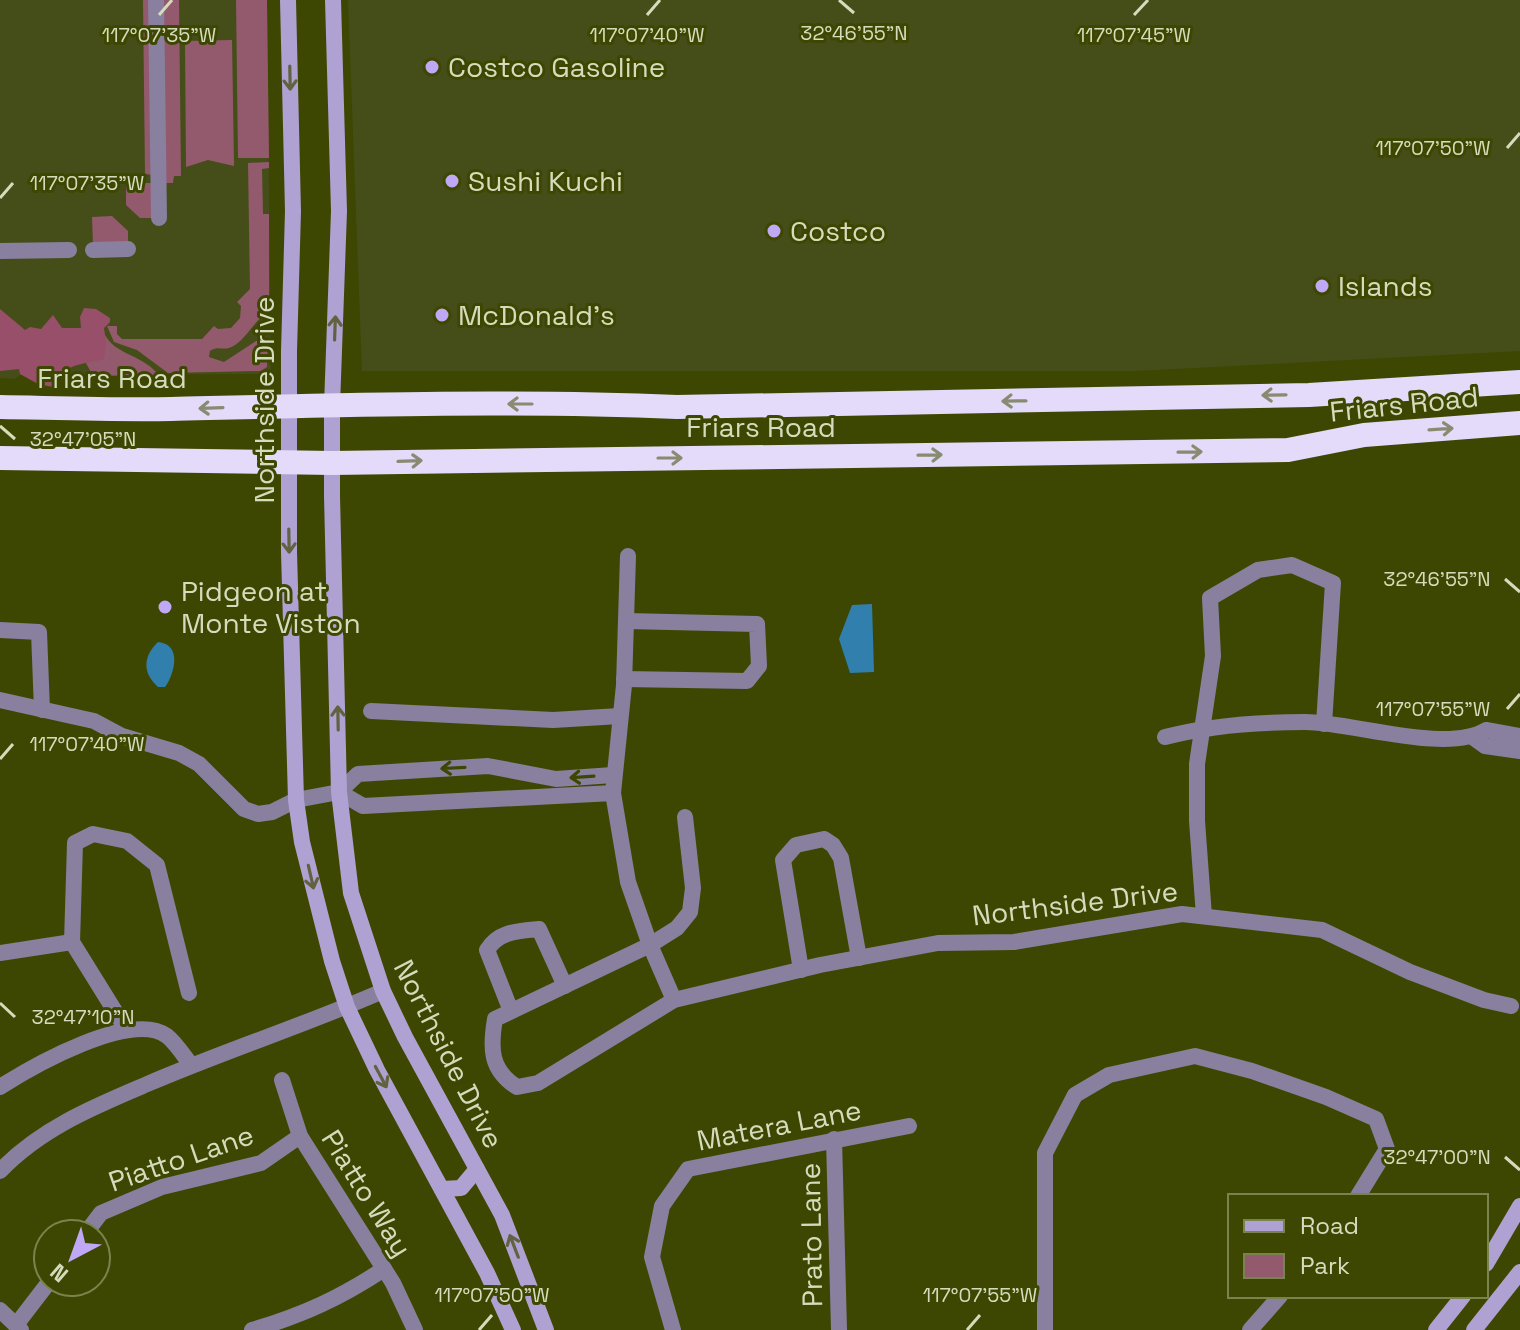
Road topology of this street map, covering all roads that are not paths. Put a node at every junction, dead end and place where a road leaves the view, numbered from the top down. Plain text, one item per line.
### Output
1 (156, 0) edge
2 (288, 0) edge
3 (333, 0) edge
4 (159, 218) dead end
5 (128, 249) dead end
6 (69, 250) dead end
7 (93, 250) dead end
8 (0, 251) edge
9 (1520, 382) edge
10 (289, 405) junction
11 (332, 406) junction
12 (0, 407) edge
13 (1520, 423) edge
14 (0, 458) edge
15 (288, 463) junction
16 (332, 463) junction
17 (628, 556) dead end
18 (626, 621) junction
19 (0, 630) edge
20 (624, 679) junction
21 (0, 700) edge
22 (42, 710) junction
23 (371, 711) dead end
24 (620, 716) junction
25 (1324, 724) junction
26 (1202, 727) junction
27 (1520, 736) edge
28 (1165, 737) dead end
29 (1474, 738) junction
30 (1520, 751) edge
31 (530, 773) junction
32 (613, 775) junction
33 (339, 792) junction
34 (613, 793) junction
35 (534, 797) junction
36 (296, 800) junction
37 (685, 817) dead end
38 (1204, 916) junction
39 (72, 942) junction
40 (650, 945) junction
41 (0, 953) edge
42 (859, 958) junction
43 (801, 970) junction
44 (565, 986) junction
45 (383, 991) junction
46 (189, 993) dead end
47 (674, 1000) junction
48 (1511, 1006) dead end
49 (347, 1007) junction
50 (511, 1011) junction
51 (126, 1029) junction
52 (191, 1065) junction
53 (282, 1080) dead end
54 (0, 1087) edge
55 (909, 1126) dead end
56 (300, 1136) junction
57 (834, 1139) junction
58 (477, 1169) junction
59 (0, 1171) edge
60 (442, 1189) junction
61 (1359, 1194) edge
62 (1520, 1206) edge
63 (97, 1218) edge
64 (1488, 1261) edge
65 (384, 1269) junction
66 (1520, 1272) edge
67 (38, 1298) edge
68 (1278, 1298) edge
69 (1461, 1298) edge
70 (0, 1310) edge
71 (18, 1328) edge
72 (252, 1330) edge
73 (415, 1330) edge
74 (513, 1330) edge
75 (546, 1330) edge
76 (673, 1330) edge
77 (839, 1330) edge
78 (1045, 1330) edge
79 (1250, 1330) edge
80 (1436, 1330) edge
81 (1474, 1330) edge

1 - 4 street
2 -> 10 street, Northside Drive
11 -> 3 street, Northside Drive
5 - 7 street
6 - 8 street
9 -> 11 highway, Friars Road
10 - 11 highway, Friars Road
10 -> 12 highway, Friars Road
10 - 15 street, Northside Drive
11 - 16 street, Northside Drive
16 -> 13 highway, Friars Road
14 - 15 highway, Friars Road
15 - 16 highway, Friars Road
15 -> 36 street, Northside Drive
33 -> 16 street, Northside Drive
17 - 18 street
18 - 20 street
18 - 20 street
19 - 22 street
20 - 24 street
21 - 22 street
22 - 36 street
23 - 24 street
24 - 32 street
25 - 26 street
25 - 26 street, Northside Drive
25 - 29 street
26 - 28 street
26 - 38 street, Northside Drive
27 - 29 street
29 - 30 street
32 -> 31 street
31 -> 33 street
31 - 35 street
32 - 34 street
33 - 35 street
33 - 36 street
33 - 45 street, Northside Drive
34 - 35 street
34 - 40 street
36 -> 49 street, Northside Drive
37 - 40 street
38 - 42 street, Northside Drive
38 - 48 street, Northside Drive
39 - 41 street
39 - 46 street
39 - 51 street
40 - 44 street
40 - 47 street
42 - 43 street, Northside Drive
42 - 43 street
43 - 47 street, Northside Drive
44 - 50 street
44 - 50 street
45 - 49 street
45 - 58 street, Northside Drive
47 - 50 street, Northside Drive
49 - 52 street
49 -> 60 street, Northside Drive
51 - 52 street
51 - 54 street
52 - 59 street
53 - 56 street, Piatto Way
55 - 57 street, Matera Lane
56 - 63 street, Piatto Lane
56 - 65 street, Piatto Way
57 - 76 street, Matera Lane
57 - 77 street, Prato Lane
58 - 60 street
75 -> 58 street, Northside Drive
60 - 74 street, Northside Drive
61 - 78 street
62 - 64 street
65 - 72 street
65 - 73 street, Piatto Way
66 - 81 street
67 - 71 street
68 - 79 street
69 - 80 street
70 - 71 street

